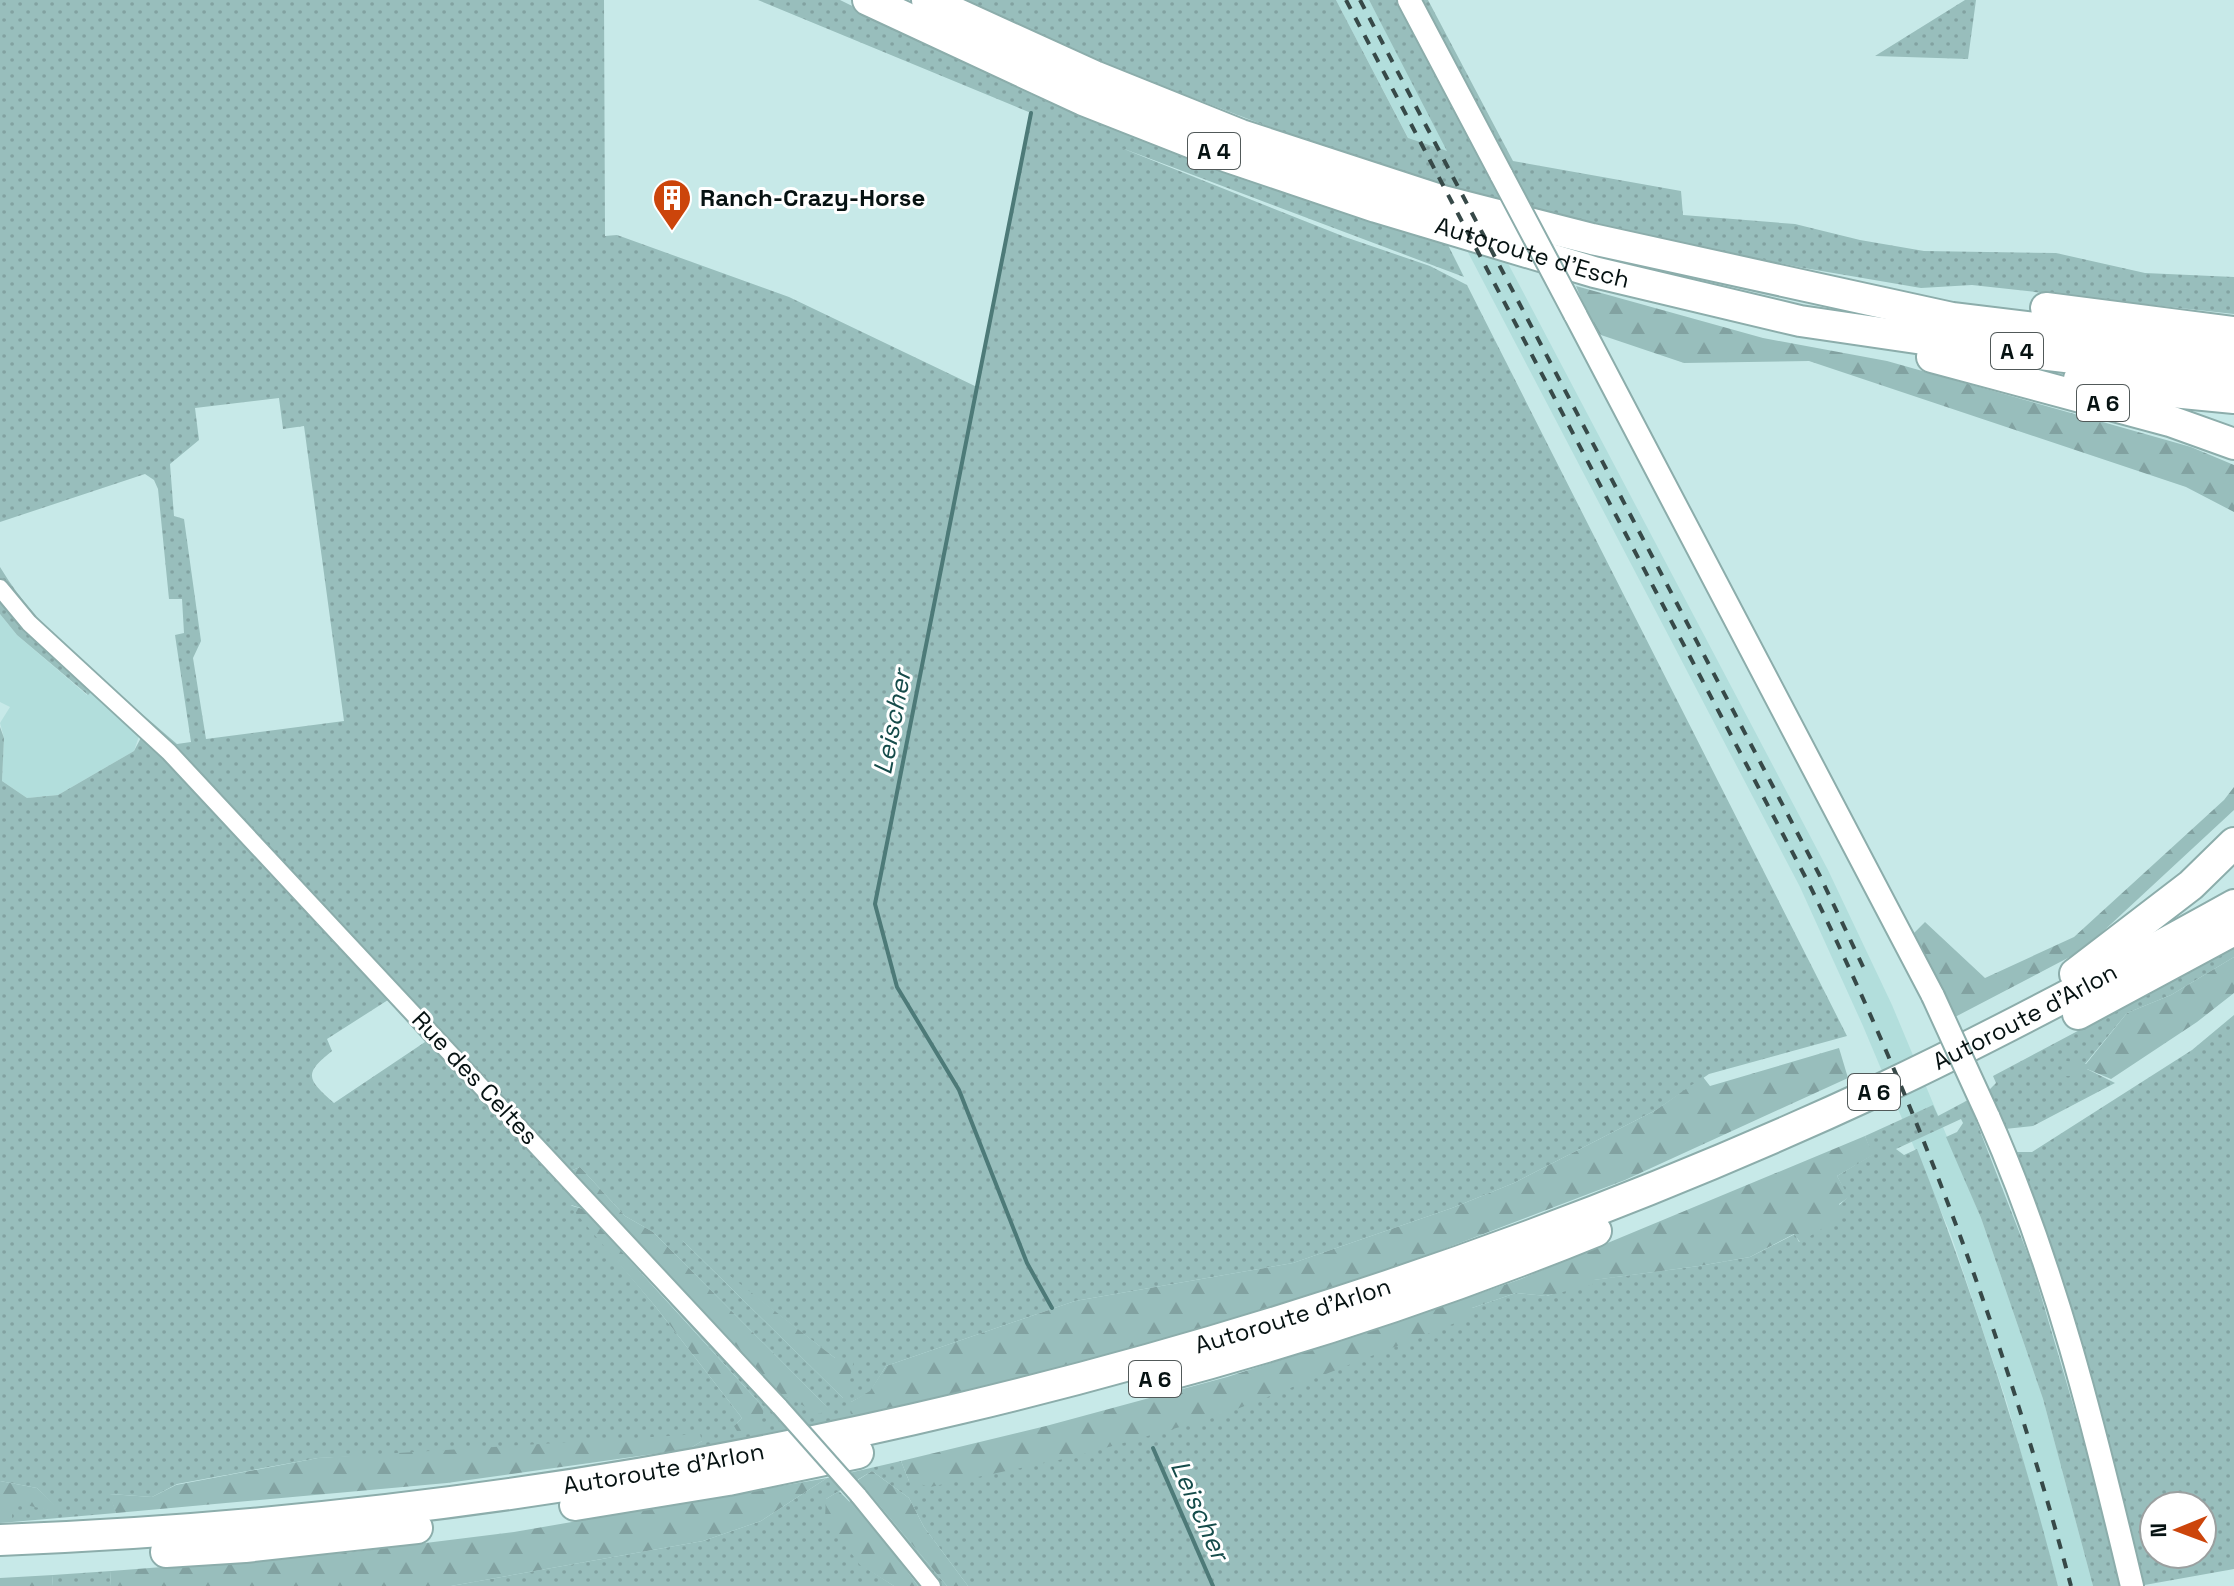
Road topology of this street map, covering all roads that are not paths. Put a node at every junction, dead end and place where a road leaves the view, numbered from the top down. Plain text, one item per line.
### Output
1 (868, 0) edge
2 (927, 0) edge
3 (1409, 0) edge
4 (1828, 292) junction
5 (2119, 316) junction
6 (1800, 321) junction
7 (2234, 321) edge
8 (2234, 332) edge
9 (2234, 352) edge
10 (1969, 366) junction
11 (2234, 377) edge
12 (2234, 398) edge
13 (2234, 444) edge
14 (0, 588) edge
15 (2234, 843) edge
16 (2234, 905) edge
17 (2234, 930) edge
18 (2015, 1024) junction
19 (0, 1540) edge
20 (0, 1561) edge
21 (932, 1586) edge
22 (2132, 1586) edge

1 - 6 highway, Autoroute d'Esch / A 4
2 - 4 highway, Autoroute d'Esch / A 4
3 - 22 main road, bridge
4 - 5 highway, A 4
4 - 9 highway, Autoroute d'Esch / A 4
5 - 7 highway, A 4
5 - 8 highway, A 4
6 - 10 highway, A 6
6 - 11 highway, Autoroute d'Esch / A 4
10 - 12 highway, A 6
10 - 13 highway, A 6
14 - 21 street, Rue des Celtes, bridge
15 - 18 highway, A 6
16 - 18 highway, Autoroute d'Arlon / A 6
17 - 20 highway, Autoroute d'Arlon / A 6
18 - 19 highway, Autoroute d'Arlon / A 6

